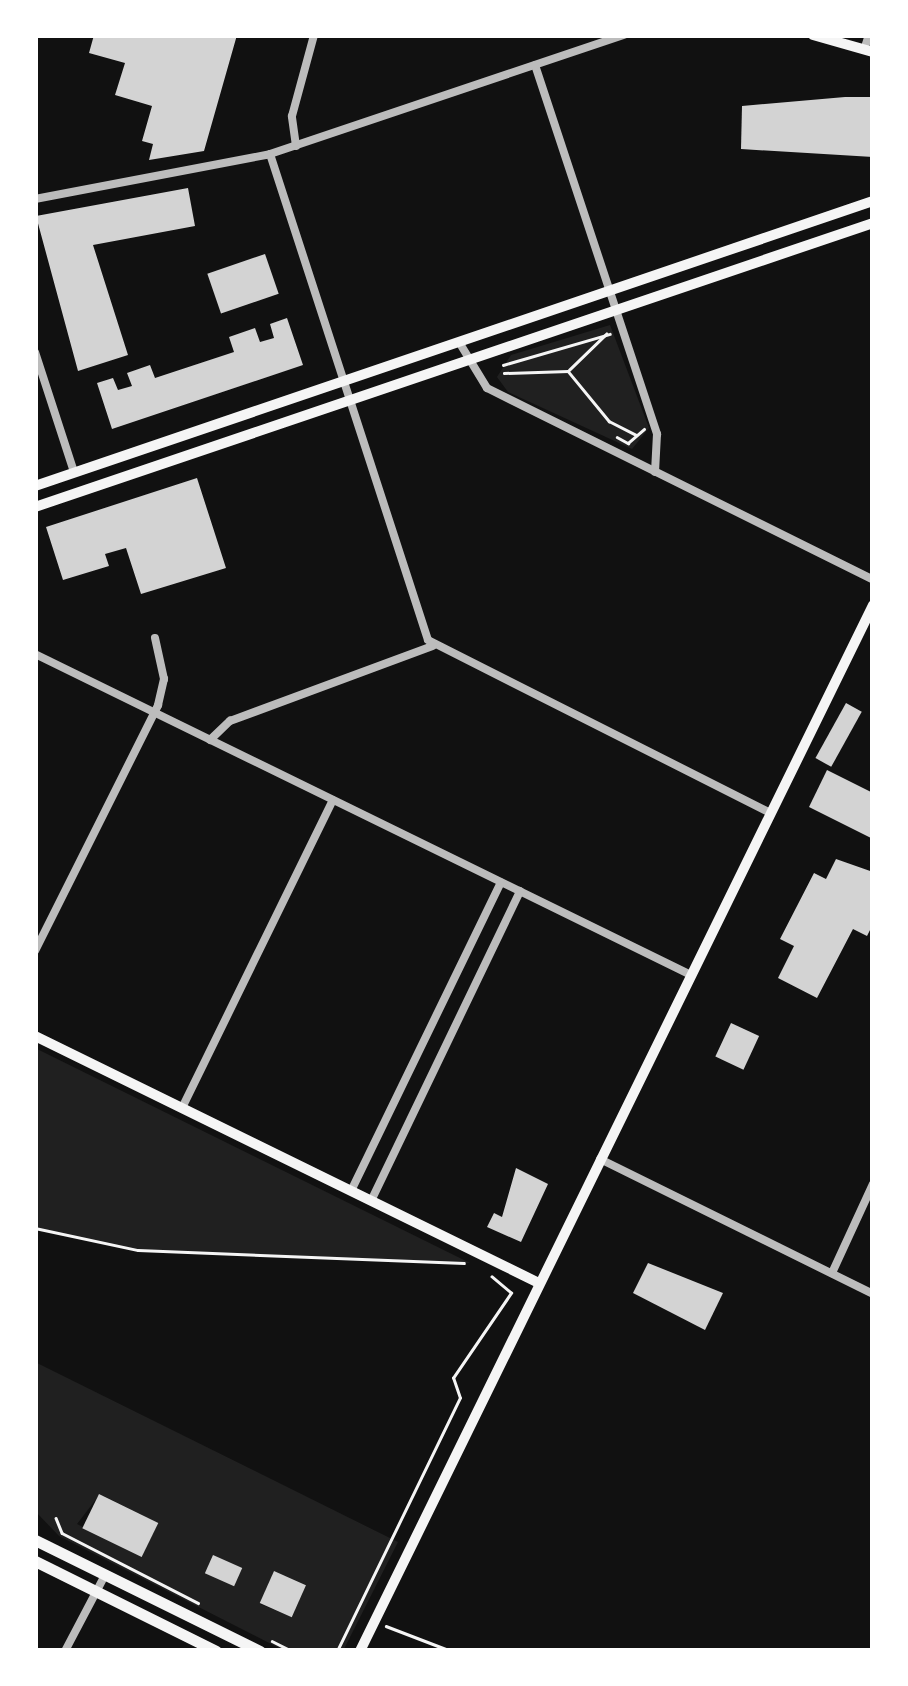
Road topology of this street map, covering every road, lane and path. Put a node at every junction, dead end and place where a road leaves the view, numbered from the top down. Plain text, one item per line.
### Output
1 (314, 35) edge
2 (624, 35) edge
3 (813, 35) edge
4 (869, 35) edge
5 (869, 51) edge
6 (535, 65) junction
7 (296, 146) junction
8 (270, 154) junction
9 (35, 199) edge
10 (873, 201) edge
11 (873, 223) edge
12 (609, 290) junction
13 (616, 310) junction
14 (610, 325) dead end
15 (607, 332) junction
16 (459, 342) junction
17 (616, 349) dead end
18 (35, 352) edge
19 (465, 362) junction
20 (568, 372) junction
21 (504, 373) junction
22 (343, 381) junction
23 (504, 382) dead end
24 (349, 401) junction
25 (638, 412) dead end
26 (648, 424) dead end
27 (644, 428) junction
28 (636, 436) junction
29 (623, 448) dead end
30 (74, 472) junction
31 (654, 472) junction
32 (35, 486) edge
33 (35, 507) edge
34 (873, 580) edge
35 (873, 605) edge
36 (155, 638) dead end
37 (433, 646) junction
38 (35, 654) edge
39 (155, 713) junction
40 (210, 740) junction
41 (333, 800) junction
42 (770, 814) junction
43 (501, 882) junction
44 (520, 892) junction
45 (35, 951) edge
46 (691, 974) junction
47 (35, 1036) edge
48 (182, 1108) junction
49 (600, 1159) junction
50 (873, 1184) edge
51 (350, 1191) junction
52 (371, 1201) junction
53 (35, 1228) edge
54 (447, 1254) dead end
55 (464, 1262) junction
56 (475, 1268) dead end
57 (832, 1273) junction
58 (486, 1274) dead end
59 (539, 1283) junction
60 (873, 1294) edge
61 (56, 1518) dead end
62 (35, 1540) edge
63 (35, 1562) edge
64 (105, 1575) junction
65 (96, 1592) junction
66 (204, 1606) dead end
67 (384, 1626) dead end
68 (256, 1633) dead end
69 (65, 1651) edge
70 (216, 1651) edge
71 (260, 1651) edge
72 (292, 1651) edge
73 (336, 1651) edge
74 (360, 1651) edge
75 (450, 1651) edge

1 - 7 street
2 - 6 street
3 - 5 main road
4 - 5 street
6 - 7 street
6 - 12 street
7 - 8 street
8 - 9 street
8 - 22 street
10 - 12 main road
11 - 13 main road
12 - 13 street
12 - 16 main road
13 - 19 main road
13 - 31 street
14 - 15 path
15 - 17 path
15 - 20 path
15 - 21 path
16 - 19 street
16 - 22 main road
18 - 30 street
19 - 24 main road
19 - 31 street
20 - 21 path
20 - 28 path
21 - 23 path
22 - 24 street
22 - 30 main road
24 - 33 main road
24 - 37 street
25 - 27 path
26 - 27 path
27 - 28 path
28 - 29 path
30 - 32 main road
31 - 34 street
35 - 42 main road
36 - 39 street
37 - 40 street
37 - 42 street
38 - 39 street
39 - 40 street
39 - 45 street
40 - 41 street
41 - 43 street
41 - 48 street
42 - 46 main road
43 - 44 street
43 - 51 street
44 - 46 street
44 - 52 street
46 - 49 main road
47 - 48 main road
48 - 51 main road
49 - 57 street
49 - 59 main road
50 - 57 street
51 - 52 main road
52 - 59 main road
53 - 55 path
54 - 55 path
55 - 56 path
57 - 60 street
58 - 73 path
59 - 74 main road
61 - 66 path
62 - 64 highway
63 - 65 highway
64 - 65 street
64 - 71 highway
65 - 69 street
65 - 70 highway
67 - 75 path
68 - 72 path

